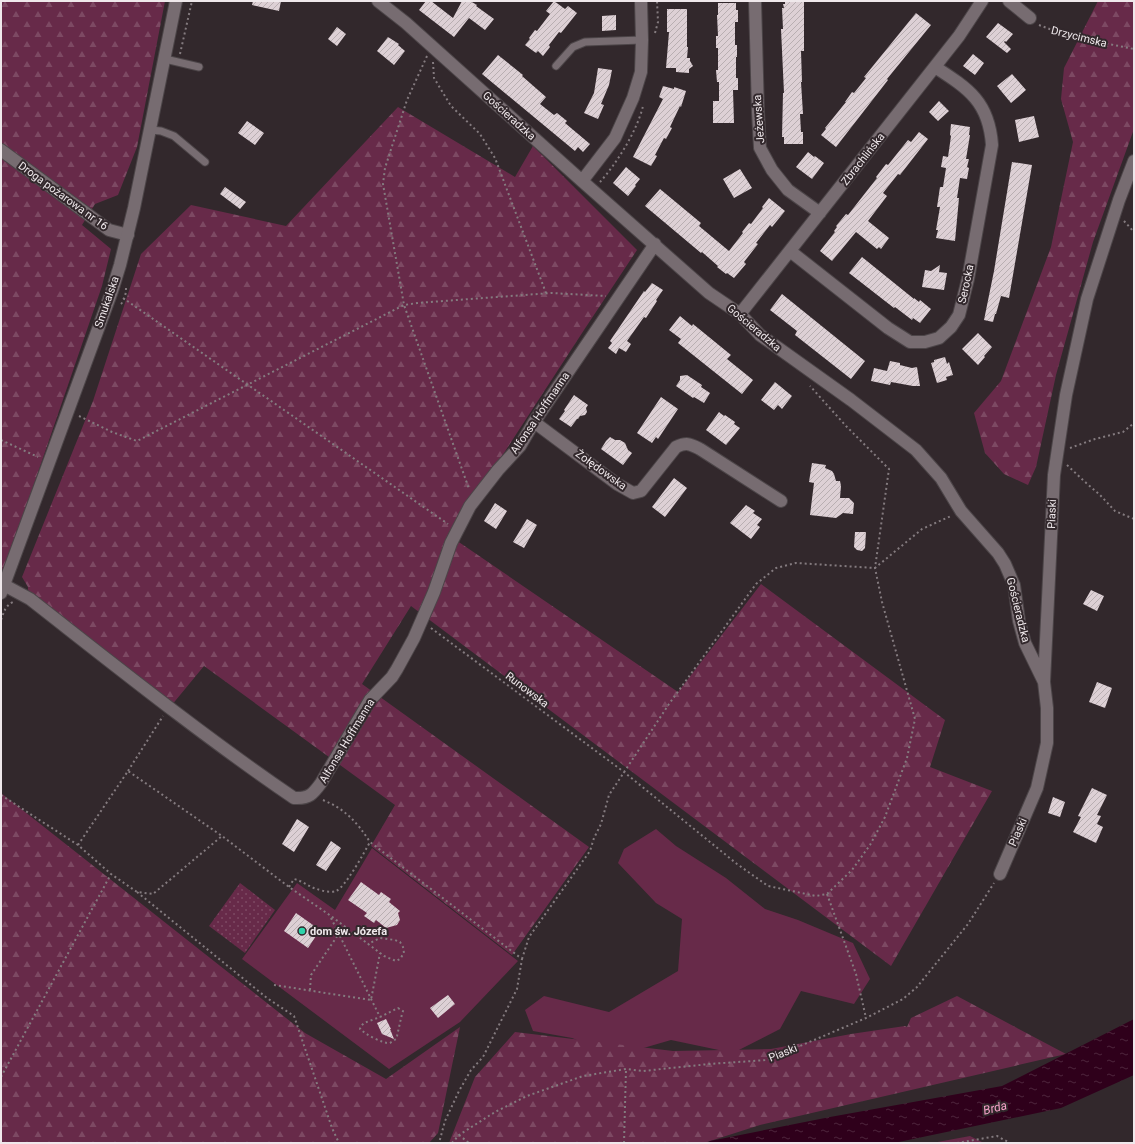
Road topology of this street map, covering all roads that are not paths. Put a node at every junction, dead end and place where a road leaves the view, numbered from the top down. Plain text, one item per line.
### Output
1 (176, 1) edge
2 (378, 1) edge
3 (641, 1) edge
4 (755, 1) edge
5 (982, 1) edge
6 (1010, 1) edge
7 (1030, 18) road end
8 (642, 40) junction
9 (165, 59) junction
10 (556, 66) dead end
11 (199, 67) dead end
12 (935, 67) junction
13 (150, 130) junction
14 (1, 150) edge
15 (1134, 161) edge
16 (205, 162) dead end
17 (582, 181) junction
18 (820, 213) junction
19 (128, 235) junction
20 (655, 244) junction
21 (790, 251) junction
22 (740, 314) junction
23 (534, 422) junction
24 (781, 502) dead end
25 (2, 589) edge
26 (1044, 682) junction
27 (1000, 874) road end

1 - 9 street, Smukalska
2 - 17 street, Gościeradzka
3 - 8 street
4 - 18 street, Jeżewska
5 - 12 street, Zbrachlińska
6 - 7 street
8 - 10 lane
8 - 17 street
9 - 11 lane
9 - 13 street, Smukalska
12 - 18 street, Zbrachlińska
12 - 21 street, Serocka
13 - 16 lane
13 - 19 street, Smukalska
14 - 19 street, Droga pożarowa nr 16
15 - 26 street, Piaski
17 - 20 street, Gościeradzka
18 - 21 street, Zbrachlińska
19 - 25 street, Smukalska
20 - 22 street, Gościeradzka
20 - 23 street, Alfonsa Hoffmanna
21 - 22 street, Zbrachlińska
22 - 26 street, Gościeradzka
23 - 24 street, Żołędowska
23 - 25 street, Alfonsa Hoffmanna
26 - 27 street, Piaski

